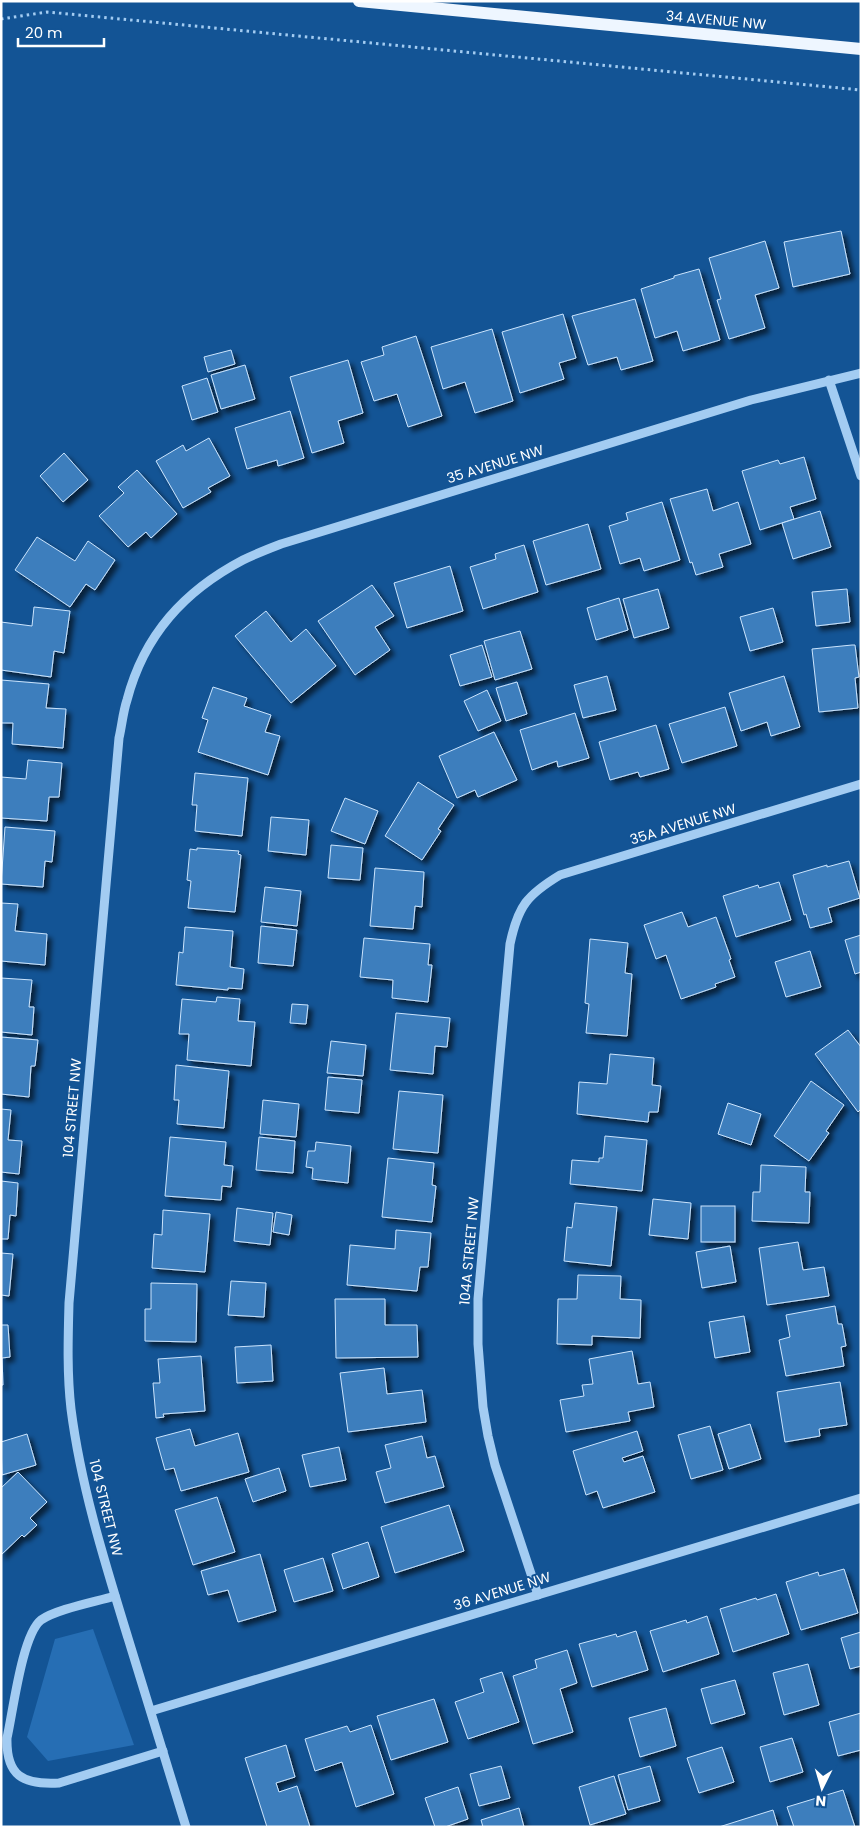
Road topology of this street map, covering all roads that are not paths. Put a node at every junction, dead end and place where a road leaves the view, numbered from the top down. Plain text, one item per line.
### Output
1 (359, 1) edge
2 (861, 49) edge
3 (861, 373) edge
4 (829, 380) junction
5 (861, 476) edge
6 (160, 626) joint
7 (861, 784) edge
8 (522, 905) joint
9 (861, 1498) edge
10 (538, 1595) junction
11 (115, 1596) junction
12 (150, 1711) junction
13 (162, 1751) junction
14 (186, 1827) edge

1 - 2 main road, 34 AVENUE NW
3 - 4 street, 35 AVENUE NW
4 - 5 street
4 - 6 street, 35 AVENUE NW
6 - 11 street, 104 STREET NW
7 - 8 street, 35A AVENUE NW
8 - 10 street, 104A STREET NW
9 - 10 street, 36 AVENUE NW
10 - 12 street, 36 AVENUE NW
11 - 12 street, 104 STREET NW
11 - 13 street
12 - 13 street, 104 STREET NW
13 - 14 street, 104 STREET NW

